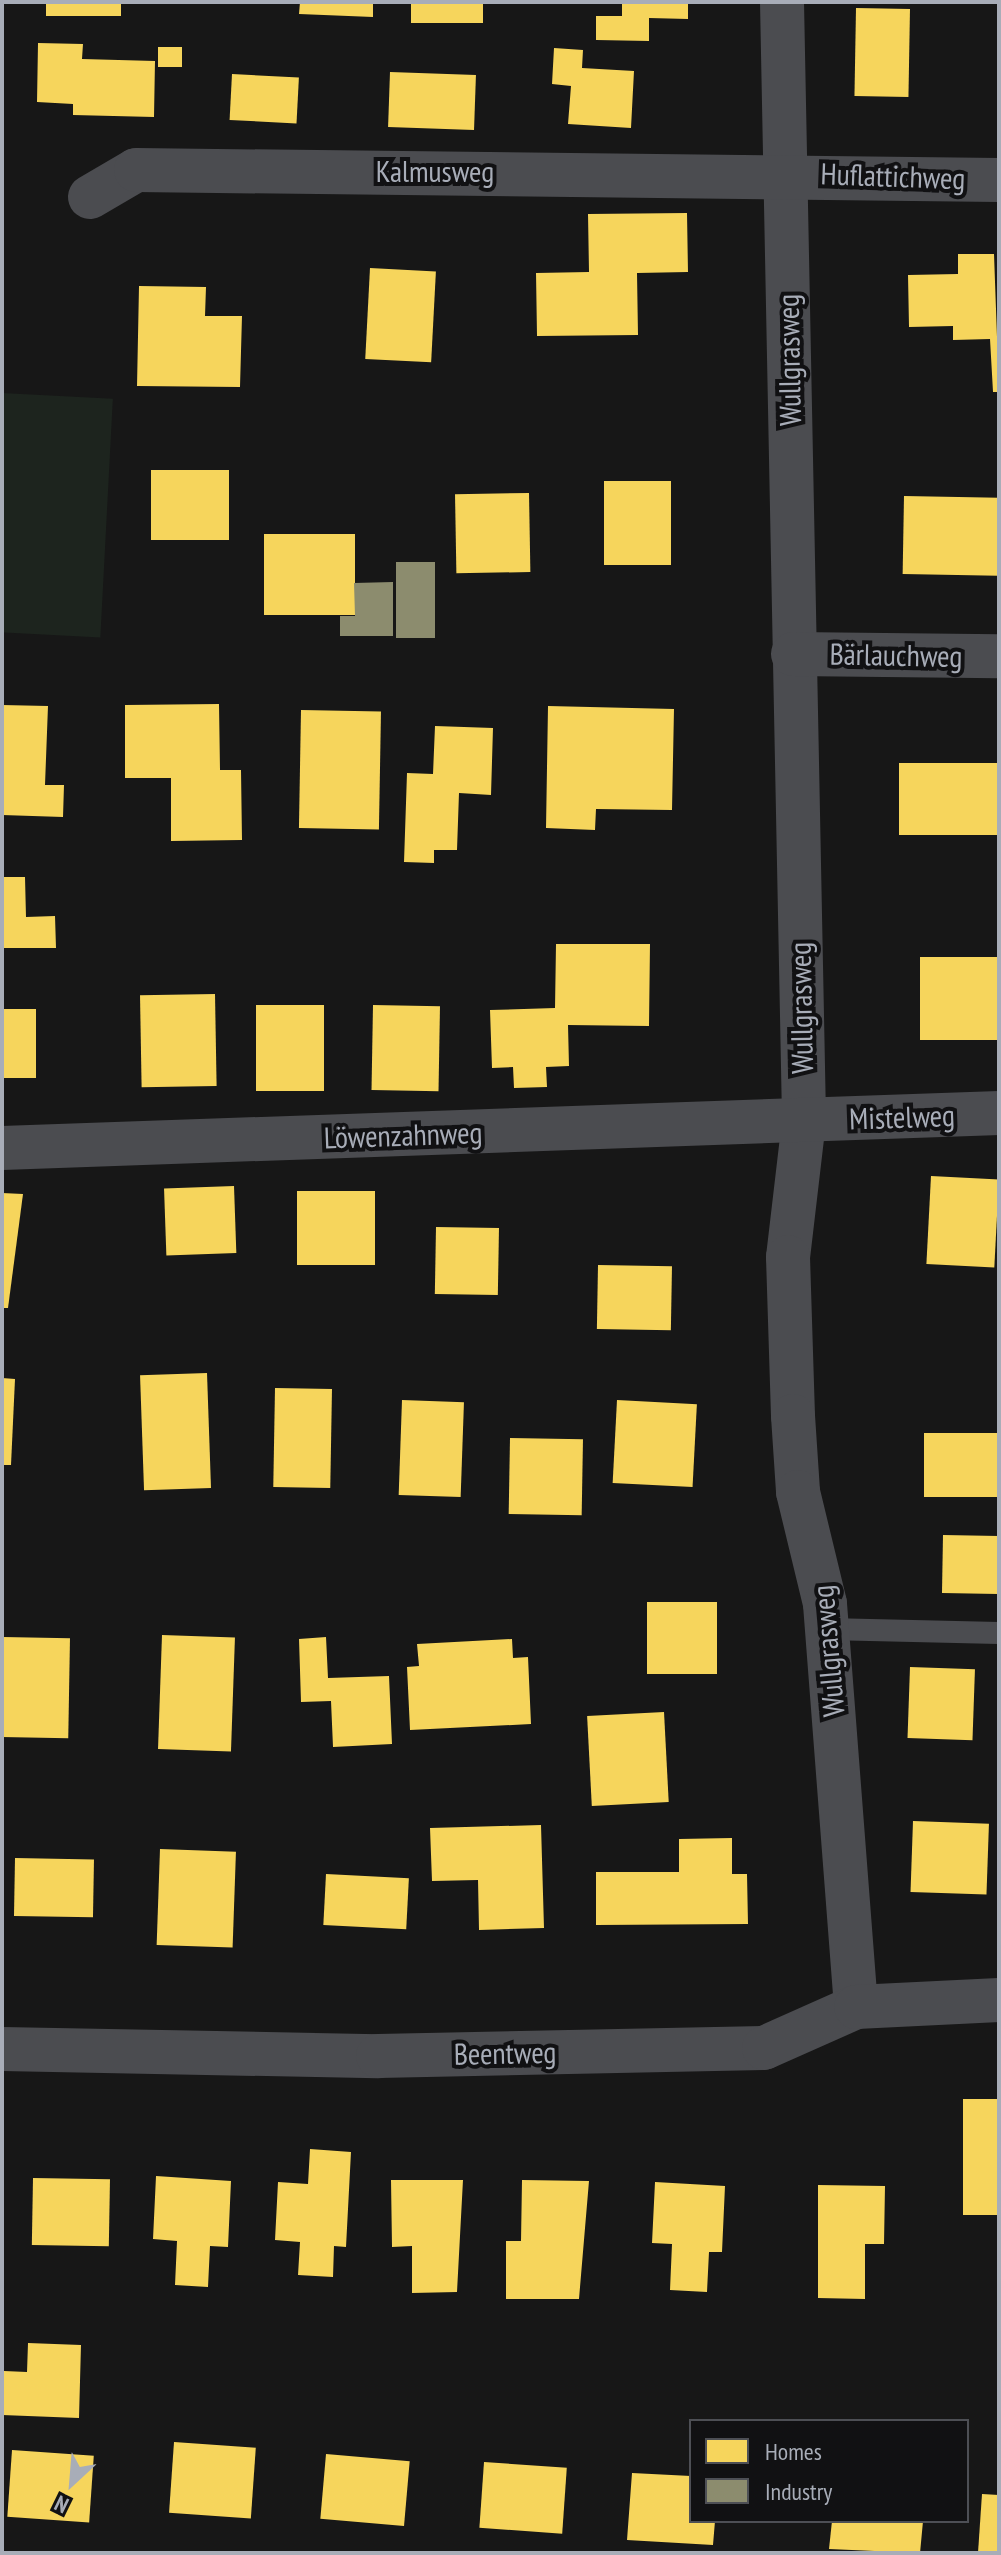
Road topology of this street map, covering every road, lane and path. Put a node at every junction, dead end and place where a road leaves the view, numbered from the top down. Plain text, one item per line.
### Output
1 (782, 2) edge
2 (787, 173) junction
3 (999, 180) edge
4 (90, 197) dead end
5 (793, 654) junction
6 (999, 656) edge
7 (999, 1113) edge
8 (804, 1121) junction
9 (2, 1148) edge
10 (827, 1629) junction
11 (999, 1633) edge
12 (999, 2000) edge
13 (856, 2007) junction
14 (2, 2049) edge

1 - 2 street, Wullgrasweg
2 - 3 street, Huflattichweg
2 - 4 street, Kalmusweg
2 - 5 street, Wullgrasweg
5 - 6 street, Bärlauchweg
5 - 8 street, Wullgrasweg
7 - 8 street, Mistelweg
8 - 9 street, Löwenzahnweg
8 - 10 street, Wullgrasweg
10 - 11 lane
10 - 13 street, Wullgrasweg
12 - 13 street, Beentweg
13 - 14 street, Beentweg

